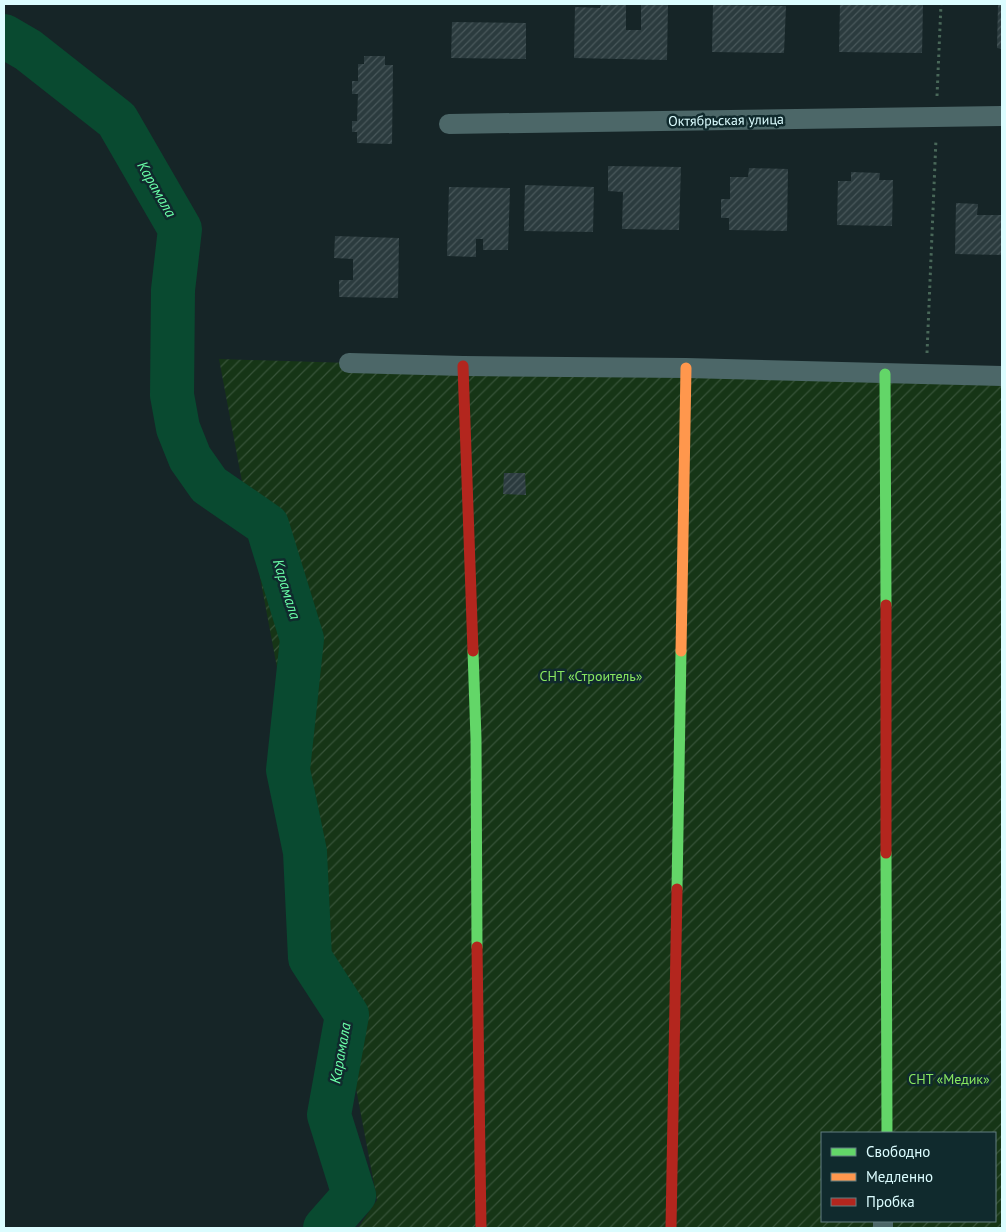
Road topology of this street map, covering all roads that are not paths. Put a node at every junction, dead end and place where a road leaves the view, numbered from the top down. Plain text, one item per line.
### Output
1 (1002, 116) edge
2 (449, 124) dead end
3 (349, 363) dead end
4 (463, 366) junction
5 (686, 368) junction
6 (885, 374) junction
7 (1002, 376) edge
8 (887, 1132) edge
9 (481, 1228) edge
10 (671, 1228) edge

1 - 2 street, Октябрьская улица
3 - 4 street
4 - 5 street
4 - 9 street
5 - 6 street
5 - 10 street
6 - 7 street
6 - 8 street

